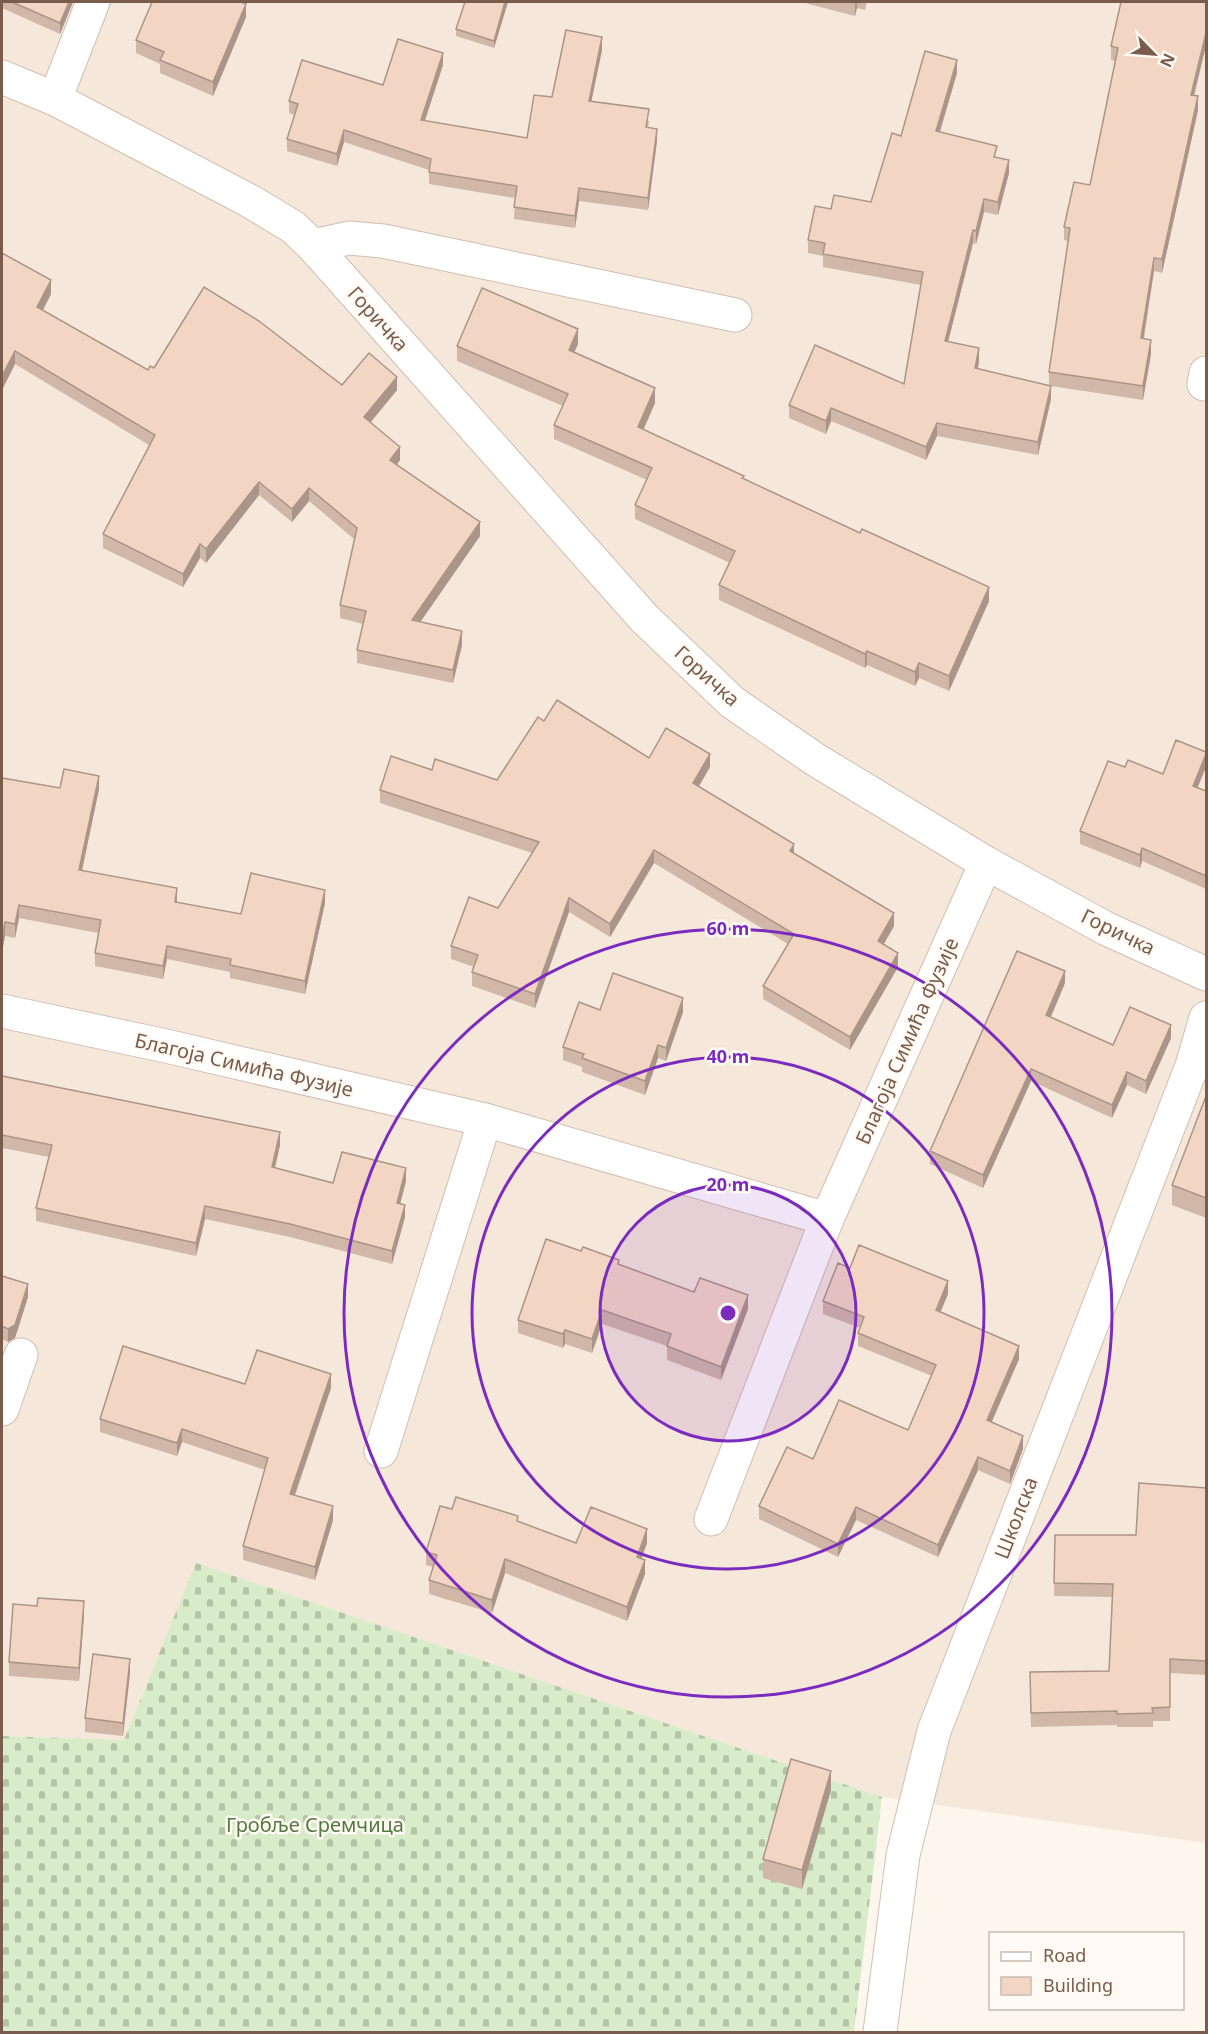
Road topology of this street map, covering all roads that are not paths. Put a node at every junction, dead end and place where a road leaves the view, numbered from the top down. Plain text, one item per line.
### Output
1 (93, 2) edge
2 (2, 77) edge
3 (54, 99) junction
4 (313, 246) junction
5 (735, 315) dead end
6 (986, 863) junction
7 (1206, 974) edge
8 (2, 1011) edge
9 (1206, 1018) edge
10 (485, 1120) junction
11 (827, 1219) junction
12 (21, 1355) dead end
13 (2, 1409) edge
14 (381, 1450) dead end
15 (711, 1519) dead end
16 (880, 2032) edge

1 - 3 street
2 - 3 street, Горичка
3 - 4 street, Горичка
4 - 5 street
4 - 6 street, Горичка
6 - 7 street, Горичка
6 - 11 street, Благоја Симића Фузије
8 - 10 street, Благоја Симића Фузије
9 - 16 street, Школска
10 - 11 street, Благоја Симића Фузије
10 - 14 street
11 - 15 street, Благоја Симића Фузије
12 - 13 street

